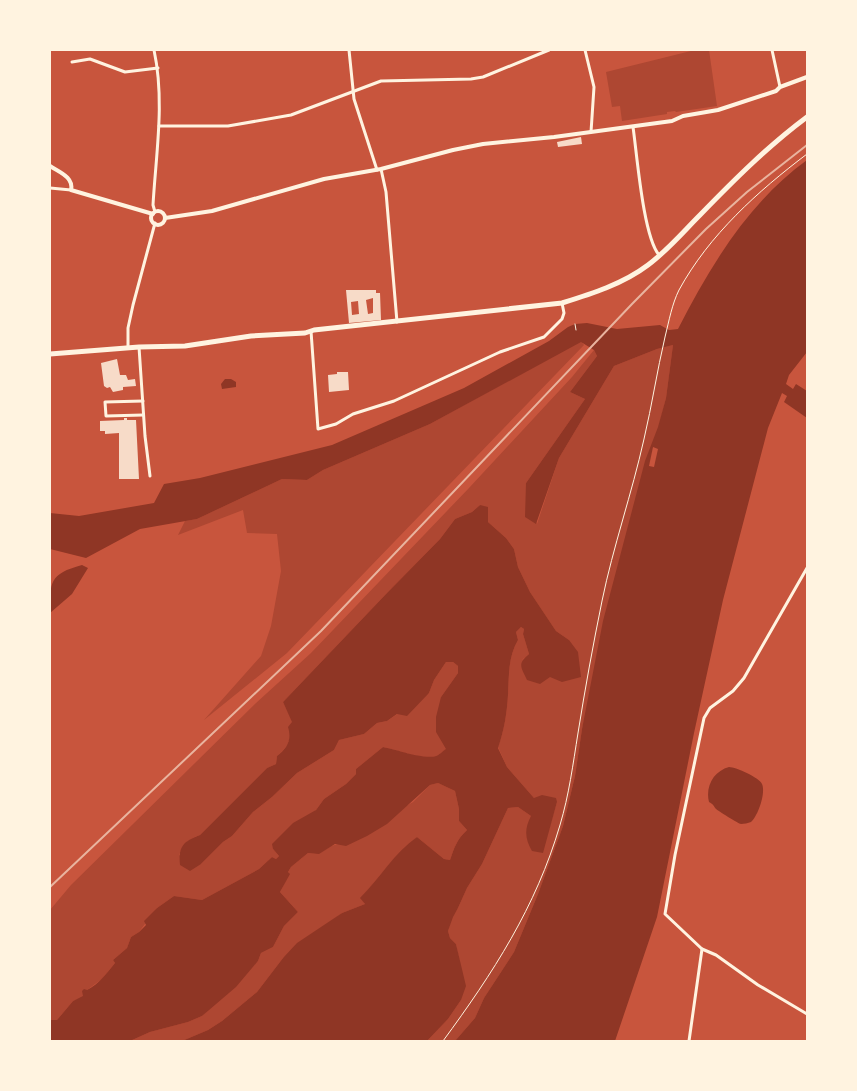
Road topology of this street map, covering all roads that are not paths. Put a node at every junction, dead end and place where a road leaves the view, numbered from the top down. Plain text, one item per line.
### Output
1 (154, 50) edge
2 (348, 50) edge
3 (549, 50) edge
4 (585, 50) edge
5 (772, 50) edge
6 (72, 62) dead end
7 (158, 68) junction
8 (807, 77) edge
9 (780, 87) junction
10 (354, 90) junction
11 (807, 117) edge
12 (159, 126) junction
13 (633, 127) junction
14 (591, 132) junction
15 (50, 166) edge
16 (379, 169) junction
17 (50, 188) edge
18 (71, 190) junction
19 (154, 213) junction
20 (165, 218) junction
21 (155, 224) junction
22 (660, 255) junction
23 (562, 303) junction
24 (397, 322) junction
25 (311, 331) junction
26 (139, 347) junction
27 (128, 348) junction
28 (50, 354) edge
29 (143, 401) junction
30 (143, 415) junction
31 (150, 476) dead end
32 (807, 568) edge
33 (702, 948) junction
34 (807, 1014) edge
35 (689, 1041) edge

1 - 7 street
2 - 10 street
3 - 10 street
4 - 14 street
5 - 9 street
6 - 7 street
7 - 12 street
8 - 9 street
9 - 13 street
10 - 12 street
10 - 16 street
11 - 22 main road
12 - 19 street
13 - 14 street
13 - 22 street
14 - 16 street
15 - 18 street
16 - 20 street
16 - 24 street
17 - 18 street
18 - 19 street
19 - 20 street
19 - 21 street
20 - 21 street
21 - 27 street
22 - 23 main road
23 - 24 main road
23 - 25 street
24 - 25 main road
25 - 26 main road
26 - 27 main road
26 - 29 street
27 - 28 main road
29 - 30 street
29 - 30 street
30 - 31 street
32 - 33 street
33 - 34 street
33 - 35 street

